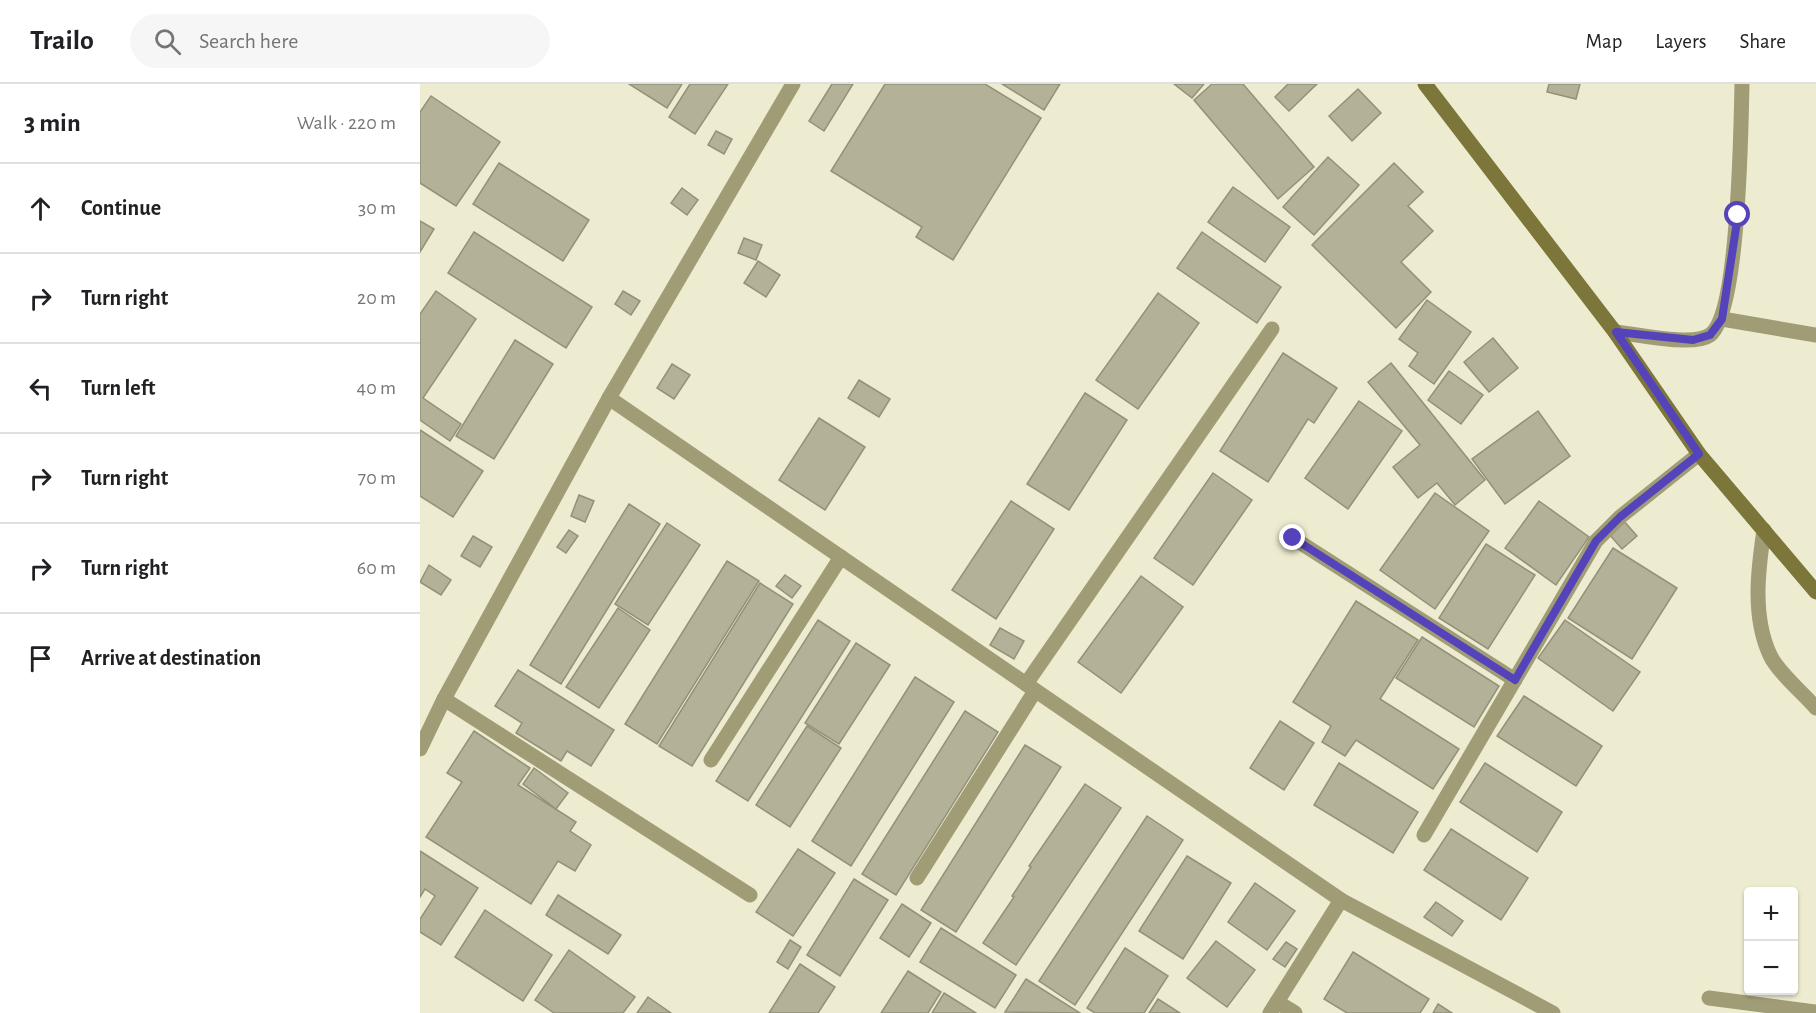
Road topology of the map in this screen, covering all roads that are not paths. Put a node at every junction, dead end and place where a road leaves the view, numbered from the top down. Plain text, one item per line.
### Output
1 (793, 84) edge
2 (1425, 84) edge
3 (1743, 84) edge
4 (1722, 319) junction
5 (1272, 329) dead end
6 (1616, 332) junction
7 (1816, 335) edge
8 (609, 398) junction
9 (1699, 454) junction
10 (1764, 530) junction
11 (1293, 538) dead end
12 (841, 557) junction
13 (1814, 590) edge
14 (1515, 680) junction
15 (1031, 687) junction
16 (444, 699) junction
17 (1816, 708) edge
18 (420, 749) edge
19 (711, 760) dead end
20 (1424, 835) dead end
21 (917, 879) dead end
22 (750, 895) dead end
23 (1341, 900) junction
24 (1709, 998) dead end
25 (1273, 1008) edge
26 (1816, 1012) edge
27 (1295, 1013) edge
28 (1553, 1013) edge

1 - 8 street
2 - 6 main road
3 - 4 street
4 - 6 street
4 - 7 street
5 - 15 street
6 - 9 main road
8 - 12 street
8 - 16 street
9 - 10 main road
9 - 14 street
10 - 13 main road
10 - 17 street
11 - 14 street
12 - 15 street
12 - 19 street
14 - 20 street
15 - 21 street
15 - 23 street
16 - 18 street
16 - 22 street
23 - 25 street
23 - 28 street
24 - 26 street
25 - 27 street

